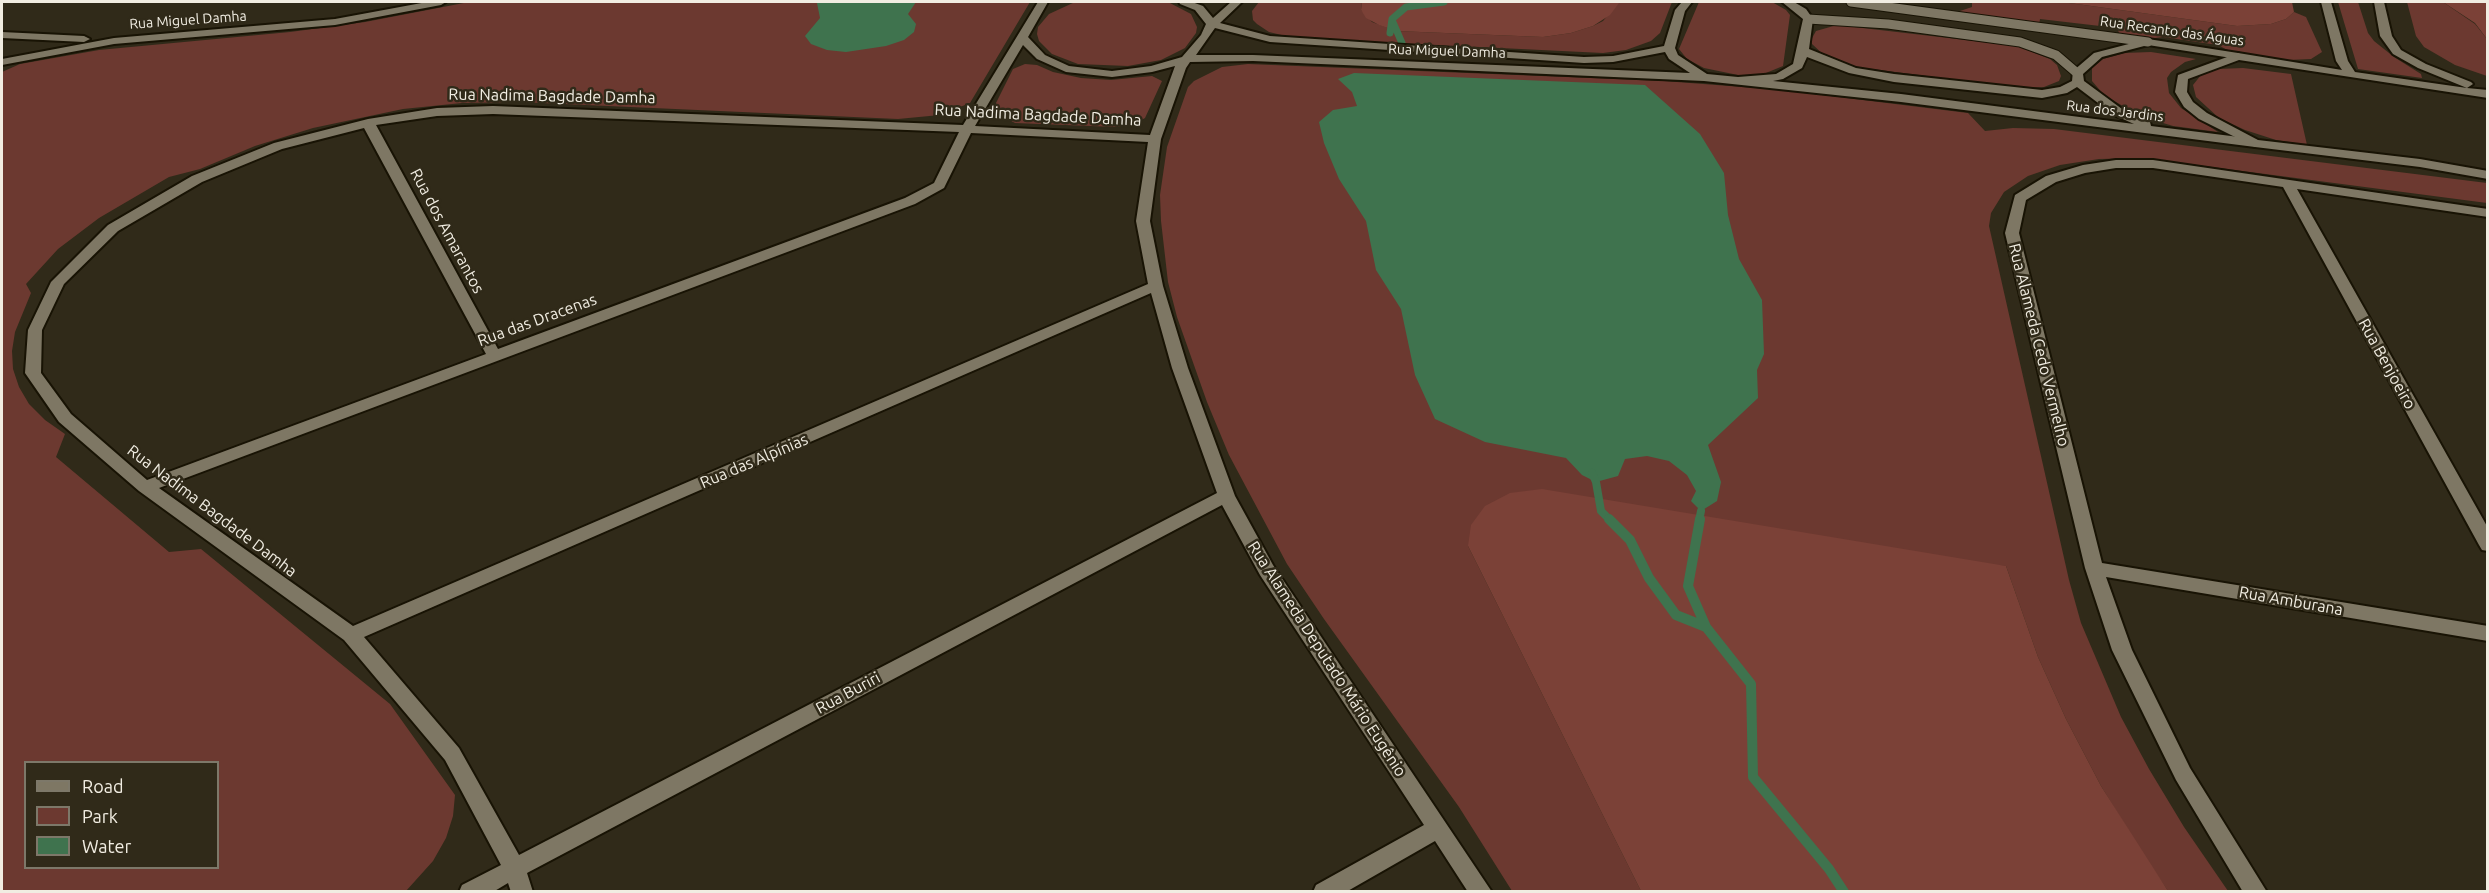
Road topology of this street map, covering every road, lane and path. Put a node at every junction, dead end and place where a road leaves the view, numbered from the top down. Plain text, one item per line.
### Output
1 (441, 2) edge
2 (1043, 2) edge
3 (1184, 2) edge
4 (1237, 2) edge
5 (1687, 2) edge
6 (1787, 2) edge
7 (1851, 2) edge
8 (2326, 2) edge
9 (2379, 2) edge
10 (1889, 4) edge
11 (1808, 19) junction
12 (1212, 24) junction
13 (1888, 24) junction
14 (2020, 26) junction
15 (3, 35) edge
16 (1022, 38) junction
17 (114, 41) junction
18 (2020, 42) junction
19 (2148, 42) junction
20 (1669, 48) junction
21 (1803, 51) junction
22 (2, 56) edge
23 (2238, 56) junction
24 (2, 62) edge
25 (1184, 63) junction
26 (2351, 75) junction
27 (1704, 77) junction
28 (2078, 77) junction
29 (1894, 78) junction
30 (1738, 81) junction
31 (2487, 92) edge
32 (2025, 93) junction
33 (1901, 98) junction
34 (2039, 117) junction
35 (368, 123) junction
36 (967, 129) junction
37 (2160, 132) junction
38 (1155, 139) junction
39 (2255, 143) junction
40 (2487, 175) edge
41 (2287, 183) junction
42 (2487, 213) edge
43 (1156, 286) junction
44 (494, 355) junction
45 (145, 487) junction
46 (1226, 496) junction
47 (2487, 545) edge
48 (2094, 568) junction
49 (2487, 634) edge
50 (351, 636) junction
51 (1437, 829) junction
52 (514, 867) junction
53 (470, 891) edge
54 (522, 891) edge
55 (1324, 891) edge
56 (1480, 891) edge
57 (2256, 891) edge

1 - 17 street, Rua Miguel Damha
2 - 16 street
3 - 12 street
4 - 12 street, Rua Alameda Deputado Mário Eugênio
5 - 20 street
6 - 11 street
7 - 10 lane, Rua Recanto das Águas
8 - 26 street
9 - 31 street
10 - 13 lane
10 - 14 lane, Rua Recanto das Águas
11 - 13 lane
11 - 21 street
12 - 20 street, Rua Miguel Damha
12 - 25 street, Rua Alameda Deputado Mário Eugênio
13 - 18 lane
14 - 18 lane
14 - 19 lane, Rua Recanto das Águas
15 - 17 street, Rua Miguel Damha
15 - 22 street
16 - 25 street, Rua Miguel Damha
16 - 36 street
17 - 24 street, Rua Miguel Damha
18 - 28 lane
19 - 23 street, Rua Recanto das Águas
19 - 28 street
20 - 27 street
21 - 29 street
21 - 30 street
23 - 26 street, Rua Recanto das Águas
23 - 39 street
25 - 27 street, Rua Miguel Damha
25 - 38 street, Rua Alameda Deputado Mário Eugênio
26 - 31 street, Rua Recanto das Águas
27 - 30 street, Rua Miguel Damha
28 - 32 street
28 - 37 street
29 - 32 street
29 - 33 street
30 - 33 street, Rua dos Jardins
32 - 34 street
33 - 34 street, Rua dos Jardins
34 - 37 street, Rua dos Jardins
35 - 36 street, Rua Nadima Bagdade Damha
35 - 44 street, Rua dos Amarantos
35 - 45 street, Rua Nadima Bagdade Damha
36 - 38 street, Rua Nadima Bagdade Damha
36 - 44 street, Rua das Dracenas
37 - 39 street, Rua dos Jardins
38 - 43 street, Rua Alameda Deputado Mário Eugênio
39 - 40 street, Rua dos Jardins
41 - 42 street, Rua Alameda Cedo Vermelho
41 - 47 street, Rua Benjoeiro
41 - 48 street, Rua Alameda Cedo Vermelho
43 - 46 street, Rua Alameda Deputado Mário Eugênio
43 - 50 street, Rua das Alpínias
44 - 45 street, Rua das Dracenas
45 - 50 street, Rua Nadima Bagdade Damha
46 - 51 street, Rua Alameda Deputado Mário Eugênio
46 - 52 street, Rua Buriri
48 - 49 street, Rua Amburana
48 - 57 street, Rua Alameda Cedo Vermelho
50 - 52 street, Rua Nadima Bagdade Damha
51 - 55 street
51 - 56 street, Rua Alameda Deputado Mário Eugênio
52 - 53 street, Rua Buriri
52 - 54 street, Rua Nadima Bagdade Damha

